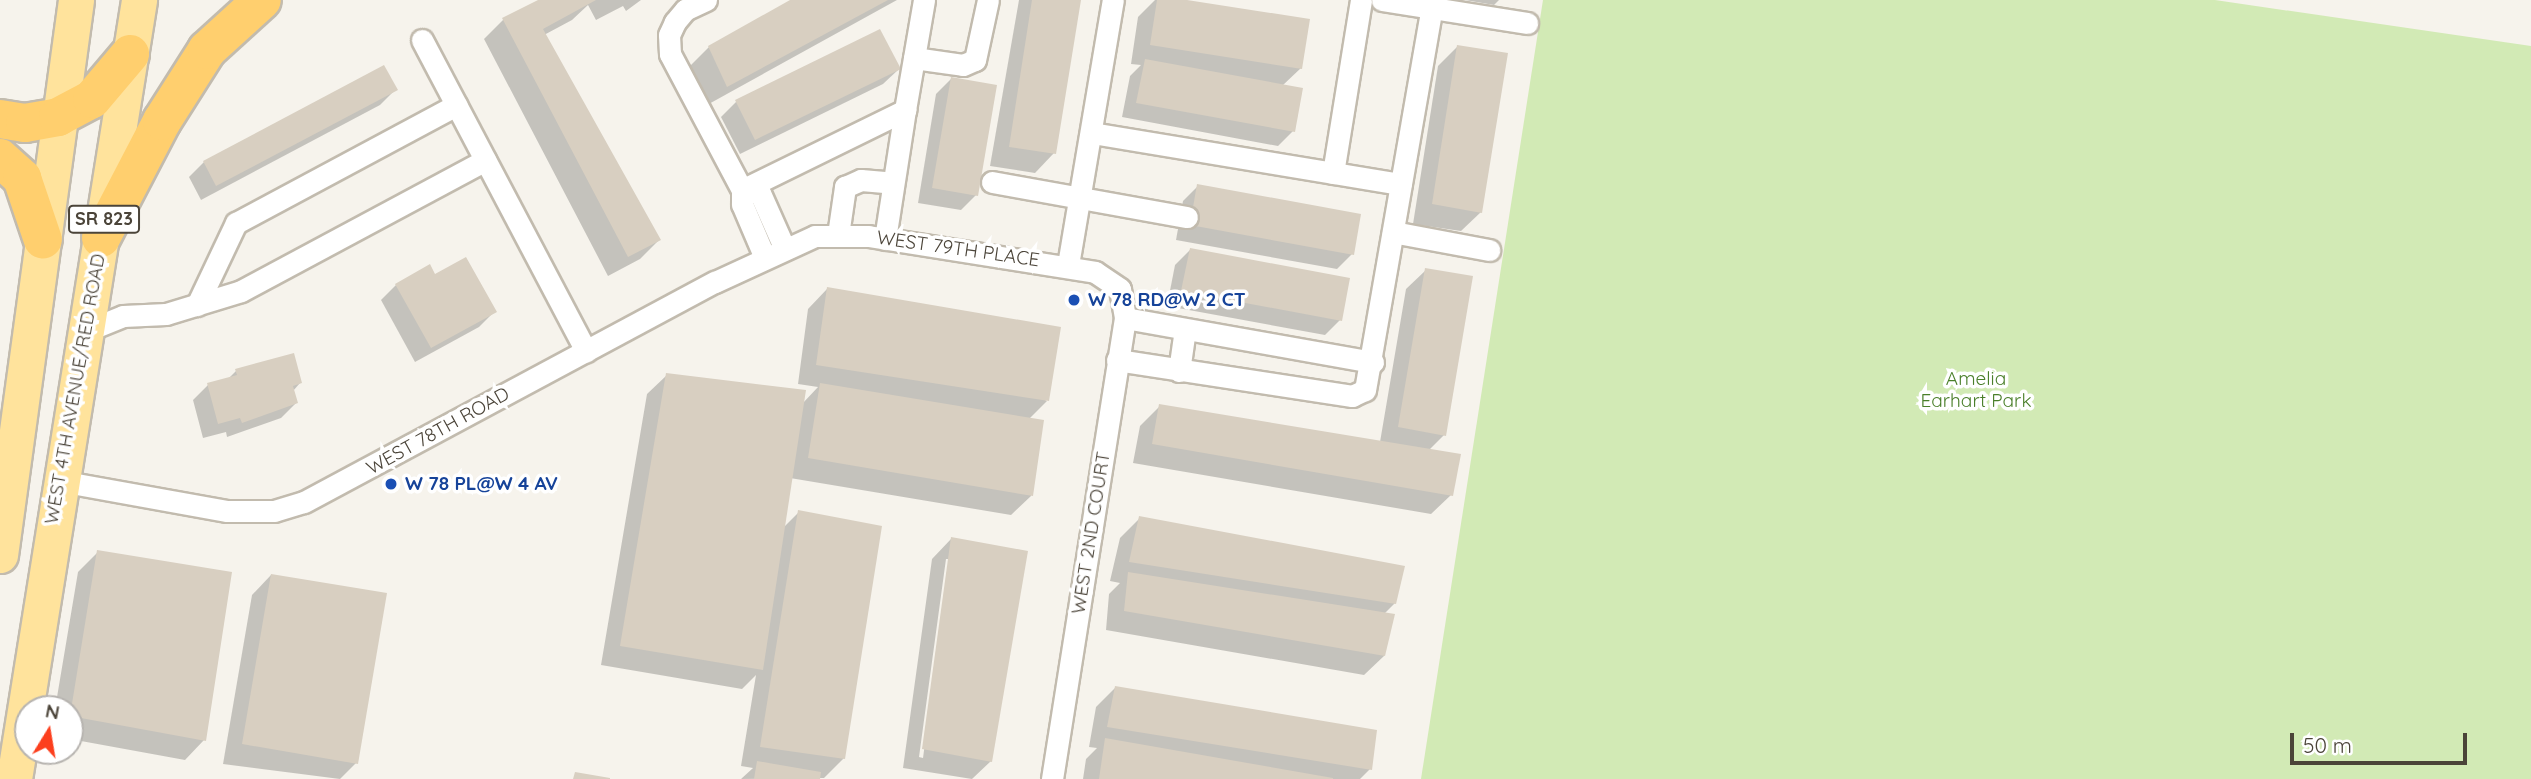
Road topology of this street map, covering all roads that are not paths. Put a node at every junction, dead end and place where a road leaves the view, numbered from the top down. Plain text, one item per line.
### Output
1 (76, 0) edge
2 (139, 0) edge
3 (262, 0) edge
4 (705, 0) edge
5 (924, 0) edge
6 (988, 0) edge
7 (1113, 0) edge
8 (1361, 0) edge
9 (1382, 0) edge
10 (1432, 8) junction
11 (1527, 23) dead end
12 (422, 40) dead end
13 (130, 54) junction
14 (914, 58) junction
15 (456, 105) junction
16 (905, 110) junction
17 (58, 117) junction
18 (0, 120) edge
19 (1092, 133) junction
20 (0, 158) edge
21 (485, 160) junction
22 (1333, 173) junction
23 (992, 182) dead end
24 (893, 183) junction
25 (1401, 184) junction
26 (742, 190) junction
27 (1081, 198) junction
28 (1187, 217) dead end
29 (1393, 232) junction
30 (838, 235) junction
31 (101, 237) junction
32 (885, 239) junction
33 (43, 240) junction
34 (788, 246) junction
35 (1489, 250) dead end
36 (765, 258) junction
37 (1068, 265) junction
38 (1120, 289) joint
39 (197, 304) junction
40 (34, 313) junction
41 (1125, 318) junction
42 (1185, 329) junction
43 (86, 331) junction
44 (586, 351) junction
45 (1117, 360) junction
46 (1373, 362) junction
47 (1179, 371) junction
48 (60, 481) junction
49 (0, 555) edge
50 (14, 779) edge
51 (1052, 779) edge

1 - 17 main road, SR 823
2 - 13 main road, WEST 4TH AVENUE/RED ROAD / SR 823
3 - 31 highway
4 - 26 street
5 - 14 street
6 - 14 street
7 - 19 street
8 - 22 street
9 - 10 street
10 - 11 street
10 - 25 street
12 - 15 street
13 - 17 highway
13 - 31 main road, WEST 4TH AVENUE/RED ROAD / SR 823
14 - 16 street
15 - 21 street
15 - 39 street
16 - 24 street
16 - 26 street
17 - 18 highway
17 - 33 main road, SR 823
19 - 22 street
19 - 27 street
20 - 33 highway
21 - 39 street
21 - 44 street
22 - 25 street
23 - 27 street
24 - 30 street
24 - 32 street
25 - 29 street
26 - 34 street
26 - 36 street
27 - 28 street
27 - 37 street
29 - 35 street
29 - 46 street
30 - 32 street, WEST 79TH PLACE
30 - 34 street, WEST 79TH PLACE
31 - 43 main road, WEST 4TH AVENUE/RED ROAD / SR 823
32 - 37 street, WEST 79TH PLACE
33 - 40 main road, SR 823
34 - 36 street, WEST 78TH ROAD
36 - 44 street, WEST 78TH ROAD
37 - 38 street, WEST 79TH PLACE
38 - 41 street, WEST 2ND COURT
39 - 43 street
40 - 48 main road
40 - 49 main road, SR 823
41 - 42 street
41 - 45 street, WEST 2ND COURT
42 - 46 street
42 - 47 street
43 - 48 main road, WEST 4TH AVENUE/RED ROAD / SR 823
44 - 48 street, WEST 78TH ROAD
45 - 47 street
45 - 51 street, WEST 2ND COURT
46 - 47 street
48 - 50 main road, WEST 4TH AVENUE/RED ROAD / SR 823

